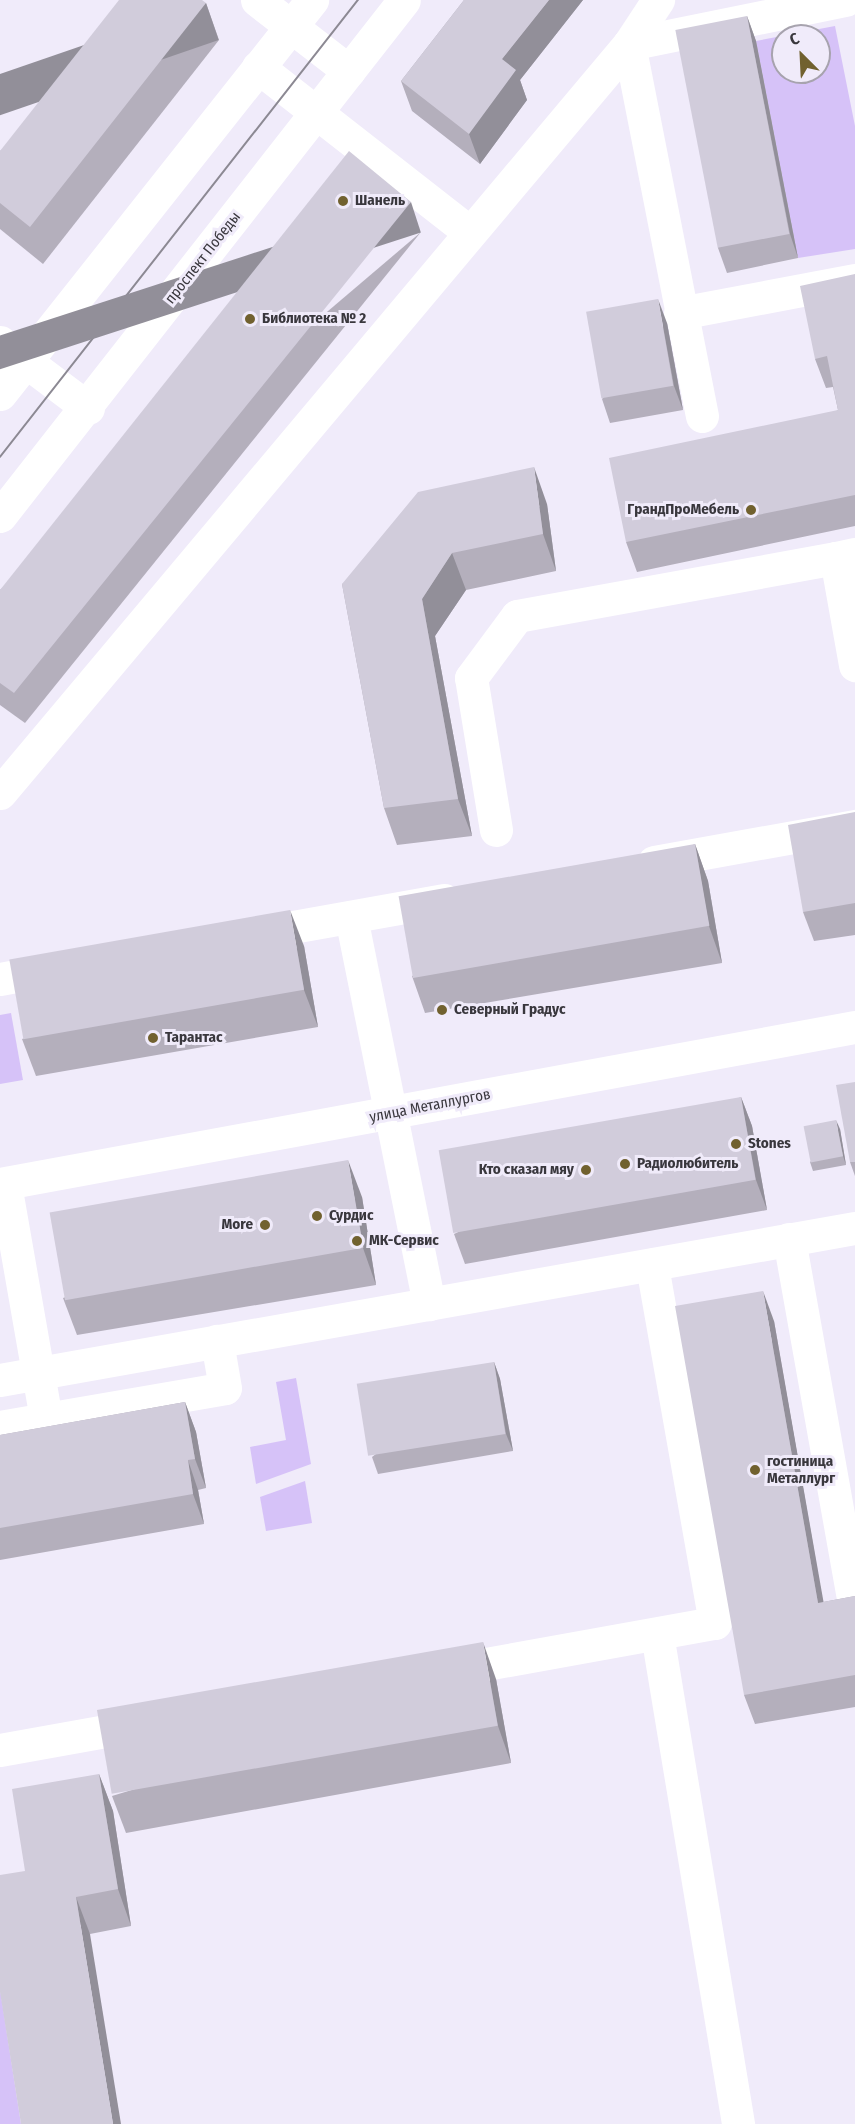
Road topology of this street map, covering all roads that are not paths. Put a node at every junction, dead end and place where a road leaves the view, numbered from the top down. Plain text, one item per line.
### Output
1 (257, 0) edge
2 (312, 0) edge
3 (404, 0) edge
4 (658, 0) edge
5 (846, 0) edge
6 (290, 27) junction
7 (629, 44) junction
8 (258, 67) junction
9 (349, 71) junction
10 (316, 111) junction
11 (469, 232) junction
12 (855, 280) edge
13 (680, 313) junction
14 (13, 351) edge
15 (0, 394) edge
16 (88, 408) junction
17 (702, 416) dead end
18 (0, 516) edge
19 (846, 556) edge
20 (855, 665) edge
21 (10, 759) edge
22 (0, 794) edge
23 (855, 826) edge
24 (496, 830) dead end
25 (621, 868) edge
26 (480, 893) edge
27 (351, 917) junction
28 (222, 940) edge
29 (82, 964) edge
30 (0, 979) edge
31 (855, 1027) edge
32 (392, 1114) junction
33 (2, 1184) edge
34 (855, 1228) edge
35 (789, 1239) junction
36 (652, 1264) junction
37 (429, 1304) junction
38 (217, 1341) junction
39 (38, 1373) junction
40 (0, 1380) edge
41 (46, 1419) junction
42 (0, 1427) edge
43 (844, 1601) edge
44 (657, 1634) junction
45 (411, 1677) edge
46 (176, 1719) edge
47 (0, 1750) edge
48 (738, 2124) edge

1 - 6 street
2 - 6 street
3 - 9 street, проспект Победы
4 - 7 street
5 - 7 street
6 - 8 street
6 - 9 street
7 - 11 street
7 - 13 street
8 - 10 street
8 - 14 street
9 - 10 street, проспект Победы
10 - 11 street
10 - 16 street, проспект Победы
11 - 21 street
12 - 13 street
13 - 17 street
14 - 15 street
14 - 16 street
16 - 18 street, проспект Победы
19 - 20 street
19 - 24 street
21 - 22 street
23 - 25 street
26 - 27 street
27 - 28 street
27 - 32 street
29 - 30 street
31 - 32 street, улица Металлургов
32 - 33 street, улица Металлургов
32 - 37 street
33 - 39 street
34 - 35 street
35 - 36 street
35 - 43 street
36 - 37 street
36 - 44 street
37 - 38 street
38 - 39 street
38 - 41 street
39 - 40 street
39 - 41 street
41 - 42 street
44 - 45 street
44 - 48 street
46 - 47 street

